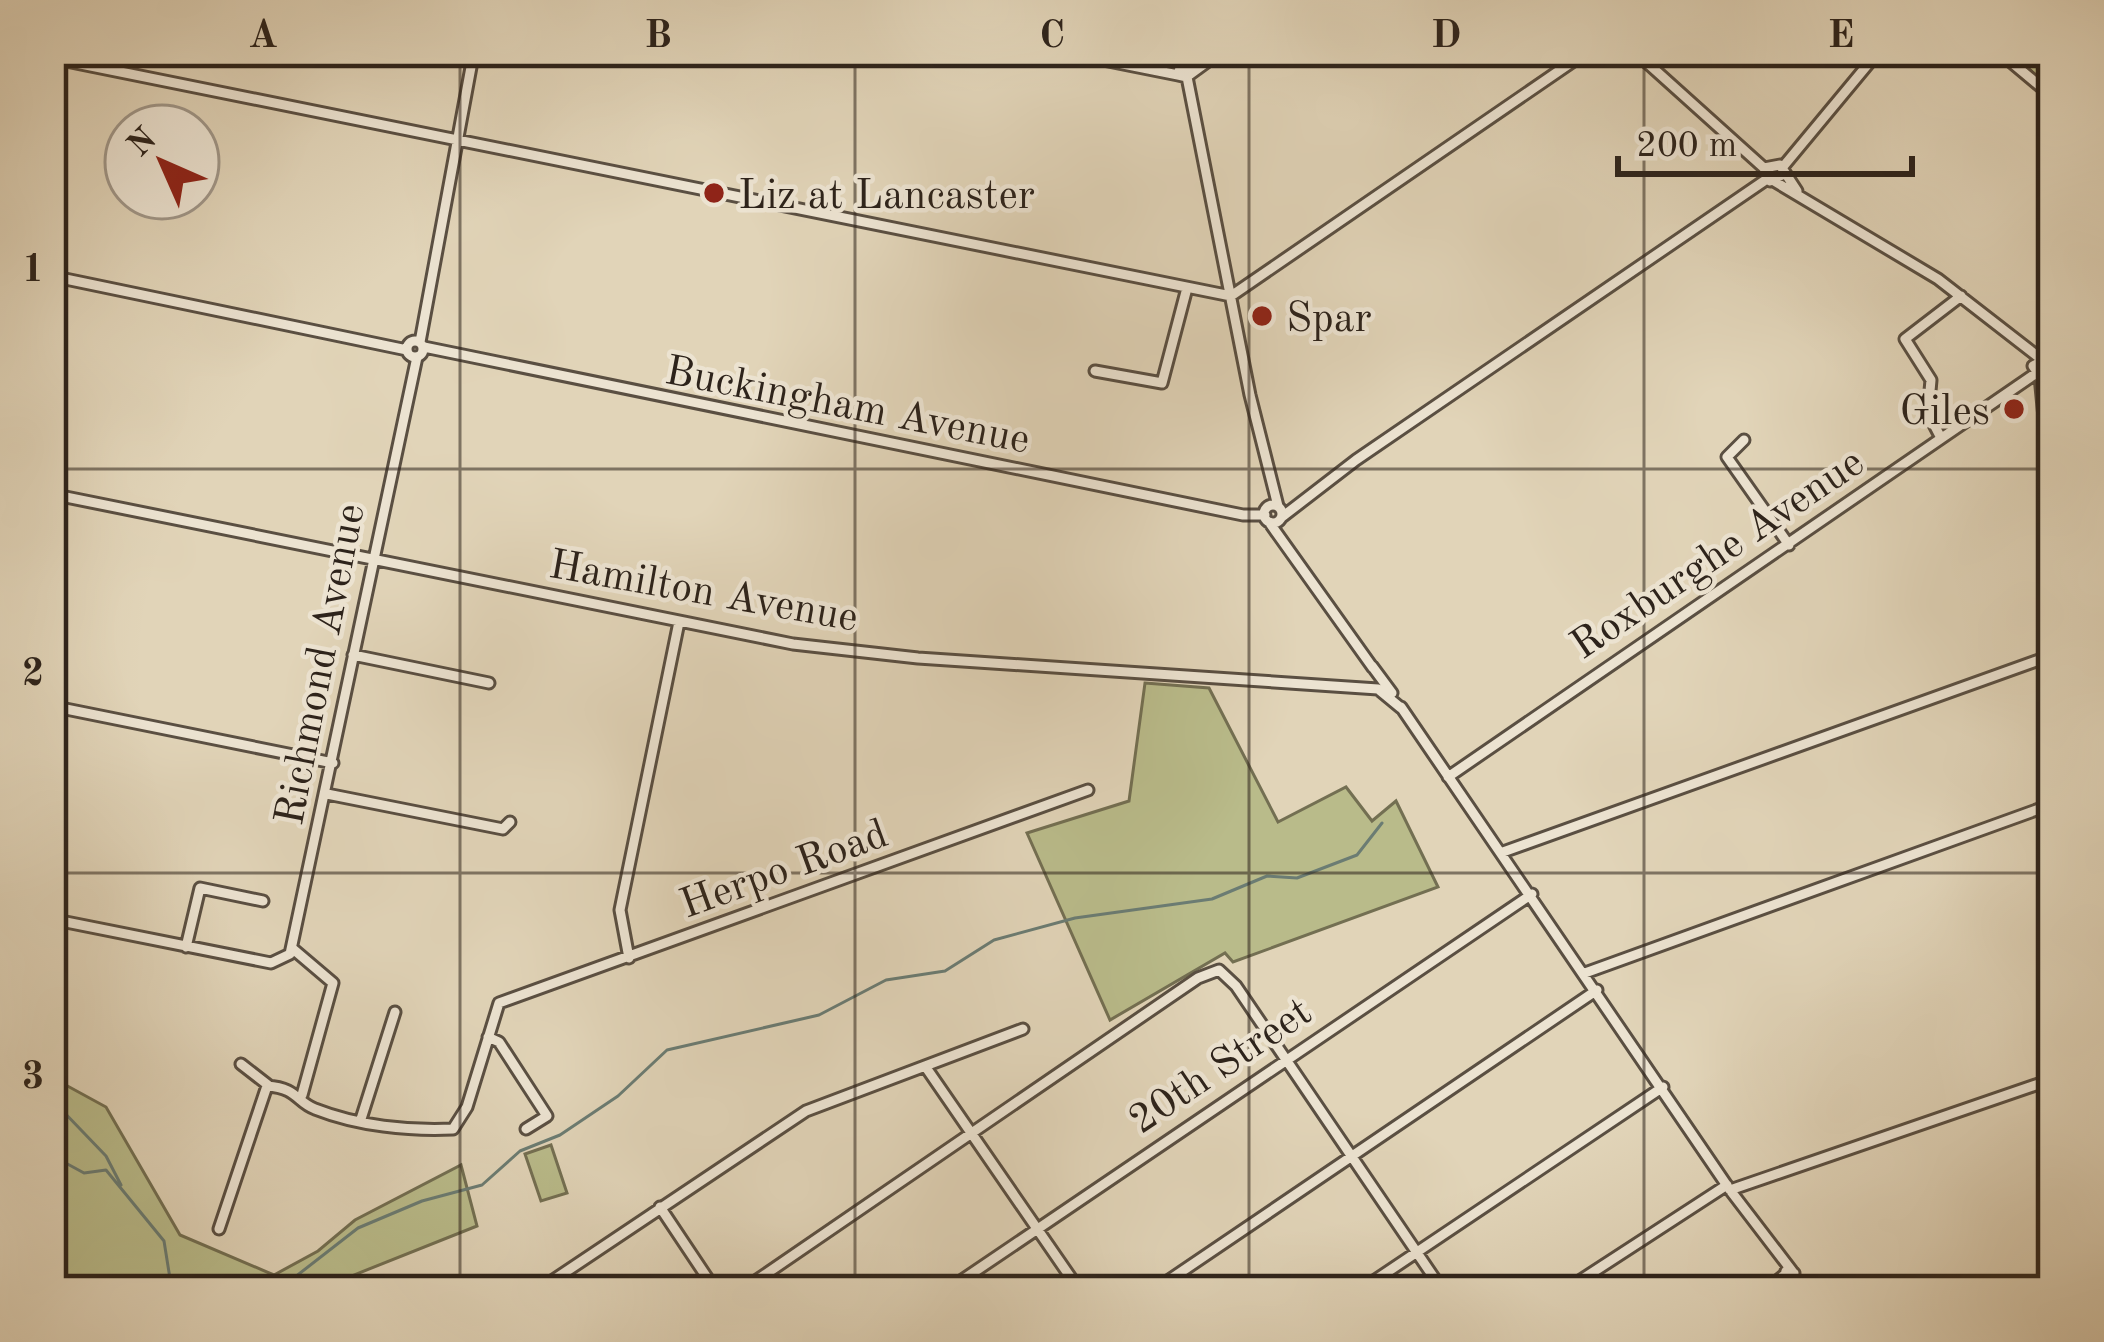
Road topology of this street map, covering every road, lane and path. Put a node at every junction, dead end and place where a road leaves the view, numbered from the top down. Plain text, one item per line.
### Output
1 (474, 51) edge
2 (1058, 51) edge
3 (1222, 51) edge
4 (1588, 51) edge
5 (1634, 51) edge
6 (1879, 51) edge
7 (1998, 51) edge
8 (51, 58) edge
9 (1182, 69) edge
10 (2053, 97) edge
11 (456, 141) junction
12 (1772, 171) junction
13 (51, 276) edge
14 (1187, 288) junction
15 (1231, 296) junction
16 (1961, 296) junction
17 (415, 349) junction
18 (2045, 368) edge
19 (1095, 371) dead end
20 (1941, 437) junction
21 (1744, 440) dead end
22 (51, 494) edge
23 (2053, 511) edge
24 (1273, 513) junction
25 (1789, 545) junction
26 (372, 560) junction
27 (680, 622) junction
28 (353, 655) junction
29 (2053, 655) edge
30 (489, 683) dead end
31 (1382, 686) junction
32 (51, 706) edge
33 (333, 763) junction
34 (1448, 777) junction
35 (1088, 790) dead end
36 (327, 794) junction
37 (2053, 804) edge
38 (510, 822) dead end
39 (1503, 852) junction
40 (1532, 894) junction
41 (263, 901) dead end
42 (51, 919) edge
43 (186, 947) junction
44 (290, 953) junction
45 (629, 958) junction
46 (1585, 973) junction
47 (1598, 990) junction
48 (395, 1012) dead end
49 (1023, 1029) dead end
50 (488, 1037) junction
51 (1284, 1059) junction
52 (241, 1064) dead end
53 (925, 1066) junction
54 (2053, 1079) edge
55 (268, 1085) junction
56 (1663, 1087) junction
57 (302, 1095) junction
58 (361, 1119) junction
59 (526, 1129) dead end
60 (972, 1133) junction
61 (1349, 1156) junction
62 (1729, 1188) junction
63 (660, 1207) junction
64 (1038, 1228) junction
65 (220, 1229) dead end
66 (1416, 1253) junction
67 (1788, 1276) junction
68 (537, 1291) edge
69 (716, 1291) edge
70 (741, 1291) edge
71 (946, 1291) edge
72 (1080, 1291) edge
73 (1153, 1291) edge
74 (1359, 1291) edge
75 (1442, 1291) edge
76 (1564, 1291) edge
77 (1767, 1291) edge
78 (1801, 1291) edge

1 - 11 street, Richmond Avenue
2 - 9 street
3 - 9 street
4 - 15 street
5 - 12 street
6 - 12 street
7 - 10 street
8 - 11 street
9 - 15 street
11 - 14 street
11 - 17 street, Richmond Avenue
12 - 16 street
12 - 24 street
13 - 17 street, Buckingham Avenue
14 - 15 street
14 - 19 street
15 - 24 street
16 - 18 street
16 - 20 street
17 - 24 street, Buckingham Avenue
17 - 26 street, Richmond Avenue
18 - 20 street, Roxburghe Avenue
18 - 23 street
20 - 25 street, Roxburghe Avenue
21 - 25 street
22 - 26 street, Hamilton Avenue
24 - 31 street
25 - 34 street, Roxburghe Avenue
26 - 27 street, Hamilton Avenue
26 - 28 street, Richmond Avenue
27 - 31 street, Hamilton Avenue
27 - 45 street
28 - 30 street
28 - 33 street, Richmond Avenue
29 - 39 street
31 - 34 street
32 - 33 street
33 - 36 street, Richmond Avenue
34 - 39 street
35 - 45 street, Herpo Road
36 - 38 street
36 - 44 street, Richmond Avenue
37 - 46 street
39 - 40 street
40 - 46 street
40 - 51 street, 20th Street
41 - 43 street
42 - 43 street
43 - 44 street
44 - 57 street
45 - 50 street, Herpo Road
46 - 47 street
47 - 56 street
47 - 61 street
48 - 58 street
49 - 53 street
50 - 58 street
50 - 59 street
51 - 60 street
51 - 61 street
51 - 64 street, 20th Street
52 - 55 street
53 - 60 street
53 - 63 street
54 - 62 street
55 - 57 street
55 - 65 street
56 - 62 street
56 - 66 street
57 - 58 street
60 - 64 street
60 - 70 street
61 - 66 street
61 - 73 street
62 - 67 street
62 - 76 street
63 - 68 street
63 - 69 street
64 - 71 street, 20th Street
64 - 72 street
66 - 74 street
66 - 75 street
67 - 77 street
67 - 78 street

